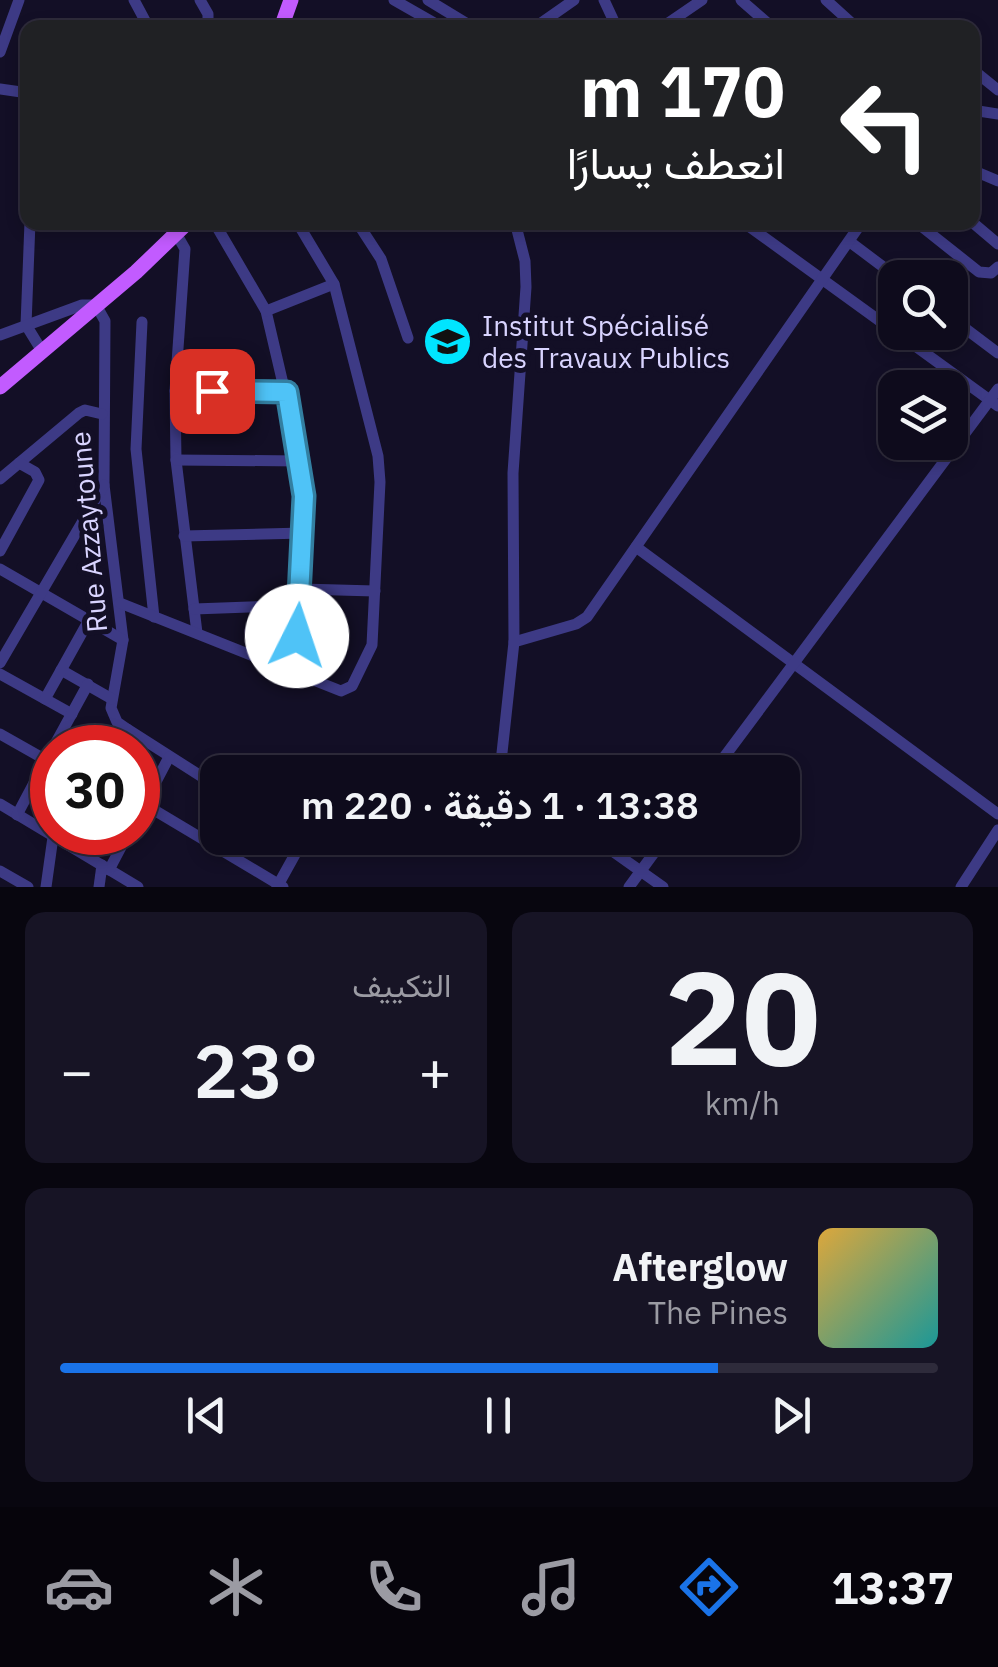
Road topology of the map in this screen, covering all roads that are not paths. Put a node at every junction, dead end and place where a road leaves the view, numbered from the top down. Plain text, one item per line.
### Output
1 (20, 0) edge
2 (394, 0) edge
3 (428, 0) edge
4 (574, 0) edge
5 (702, 0) edge
6 (742, 0) edge
7 (826, 0) edge
8 (429, 20) edge
9 (461, 20) edge
10 (545, 20) edge
11 (673, 20) edge
12 (764, 20) edge
13 (848, 20) edge
14 (0, 52) edge
15 (30, 230) edge
16 (182, 230) edge
17 (183, 230) edge
18 (219, 230) edge
19 (302, 230) edge
20 (363, 230) edge
21 (517, 230) edge
22 (754, 230) edge
23 (857, 230) edge
24 (926, 230) edge
25 (850, 242) junction
26 (878, 263) edge
27 (998, 266) edge
28 (821, 279) junction
29 (334, 284) junction
30 (96, 305) junction
31 (266, 310) junction
32 (878, 319) edge
33 (142, 322) dead end
34 (26, 325) junction
35 (968, 330) edge
36 (0, 335) edge
37 (408, 338) dead end
38 (921, 350) edge
39 (42, 352) junction
40 (998, 353) edge
41 (0, 386) edge
42 (998, 388) edge
43 (176, 390) junction
44 (287, 392) junction
45 (994, 403) edge
46 (102, 414) junction
47 (176, 460) junction
48 (301, 461) junction
49 (19, 463) junction
50 (0, 479) edge
51 (104, 485) junction
52 (303, 533) junction
53 (184, 536) junction
54 (636, 547) junction
55 (0, 551) edge
56 (0, 569) edge
57 (301, 589) junction
58 (375, 591) junction
59 (40, 593) junction
60 (120, 603) junction
61 (300, 605) junction
62 (194, 609) junction
63 (154, 617) junction
64 (89, 620) junction
65 (198, 633) junction
66 (0, 635) edge
67 (124, 640) junction
68 (12, 642) junction
69 (514, 642) junction
70 (0, 663) edge
71 (793, 663) junction
72 (281, 667) junction
73 (62, 670) junction
74 (0, 674) edge
75 (88, 684) junction
76 (45, 699) junction
77 (112, 699) junction
78 (72, 714) junction
79 (66, 725) edge
80 (122, 725) edge
81 (0, 734) edge
82 (30, 745) edge
83 (160, 752) edge
84 (502, 755) edge
85 (725, 755) edge
86 (168, 757) junction
87 (160, 771) edge
88 (200, 776) edge
89 (30, 792) edge
90 (0, 804) edge
91 (160, 813) edge
92 (998, 814) edge
93 (18, 815) junction
94 (30, 821) edge
95 (998, 830) edge
96 (986, 848) junction
97 (56, 855) edge
98 (88, 855) edge
99 (113, 855) edge
100 (295, 855) edge
101 (617, 855) edge
102 (652, 855) edge
103 (998, 856) edge
104 (105, 867) junction
105 (0, 871) edge
106 (640, 872) junction
107 (280, 886) edge
108 (28, 887) edge
109 (46, 887) edge
110 (98, 887) edge
111 (138, 887) edge
112 (629, 887) edge
113 (662, 887) edge
114 (961, 887) edge

1 - 14 street
2 - 8 street
3 - 9 street
4 - 10 street
5 - 11 street
6 - 12 street
7 - 13 street
15 - 34 street
16 - 30 main road
17 - 43 street
18 - 31 street
19 - 29 street
20 - 37 street
21 - 69 street
22 - 28 street
23 - 25 street
24 - 27 street
25 - 26 street
25 - 28 street
28 - 32 street
28 - 54 street
29 - 31 street
29 - 58 street
30 - 34 street
30 - 39 main road
30 - 46 street, Rue Azzaytoune
31 - 44 street
33 - 63 street
34 - 36 street
34 - 39 street
35 - 40 street
38 - 45 street
39 - 41 main road
42 - 45 street
43 - 44 street
43 - 47 street
44 - 48 street
45 - 71 street
46 - 49 street
46 - 51 street, Rue Azzaytoune
47 - 48 street
47 - 53 street
48 - 52 street
49 - 50 street
49 - 55 street
51 - 59 street
51 - 60 street, Rue Azzaytoune
52 - 53 street
52 - 57 street
53 - 62 street
54 - 69 street
54 - 71 street
56 - 59 street
57 - 58 street
57 - 61 street
58 - 72 street
59 - 64 street
59 - 68 street
60 - 63 street
60 - 67 street, Rue Azzaytoune
61 - 62 street
61 - 72 street
62 - 65 street
63 - 65 street
64 - 67 street
64 - 73 street
65 - 72 street
66 - 68 street
67 - 77 street, Rue Azzaytoune
68 - 70 street
69 - 84 street
71 - 85 street
71 - 92 street
73 - 75 street
73 - 76 street
74 - 76 street
75 - 77 street
75 - 78 street
76 - 78 street
77 - 80 street
78 - 79 street
81 - 82 street
83 - 86 street
86 - 87 street
86 - 88 street
89 - 93 street
90 - 93 street
91 - 107 street
93 - 94 street
95 - 96 street
96 - 103 street
96 - 114 street
97 - 109 street
98 - 104 street
99 - 104 street
100 - 107 street
101 - 106 street
102 - 106 street
104 - 110 street
104 - 111 street
105 - 108 street
106 - 112 street
106 - 113 street

